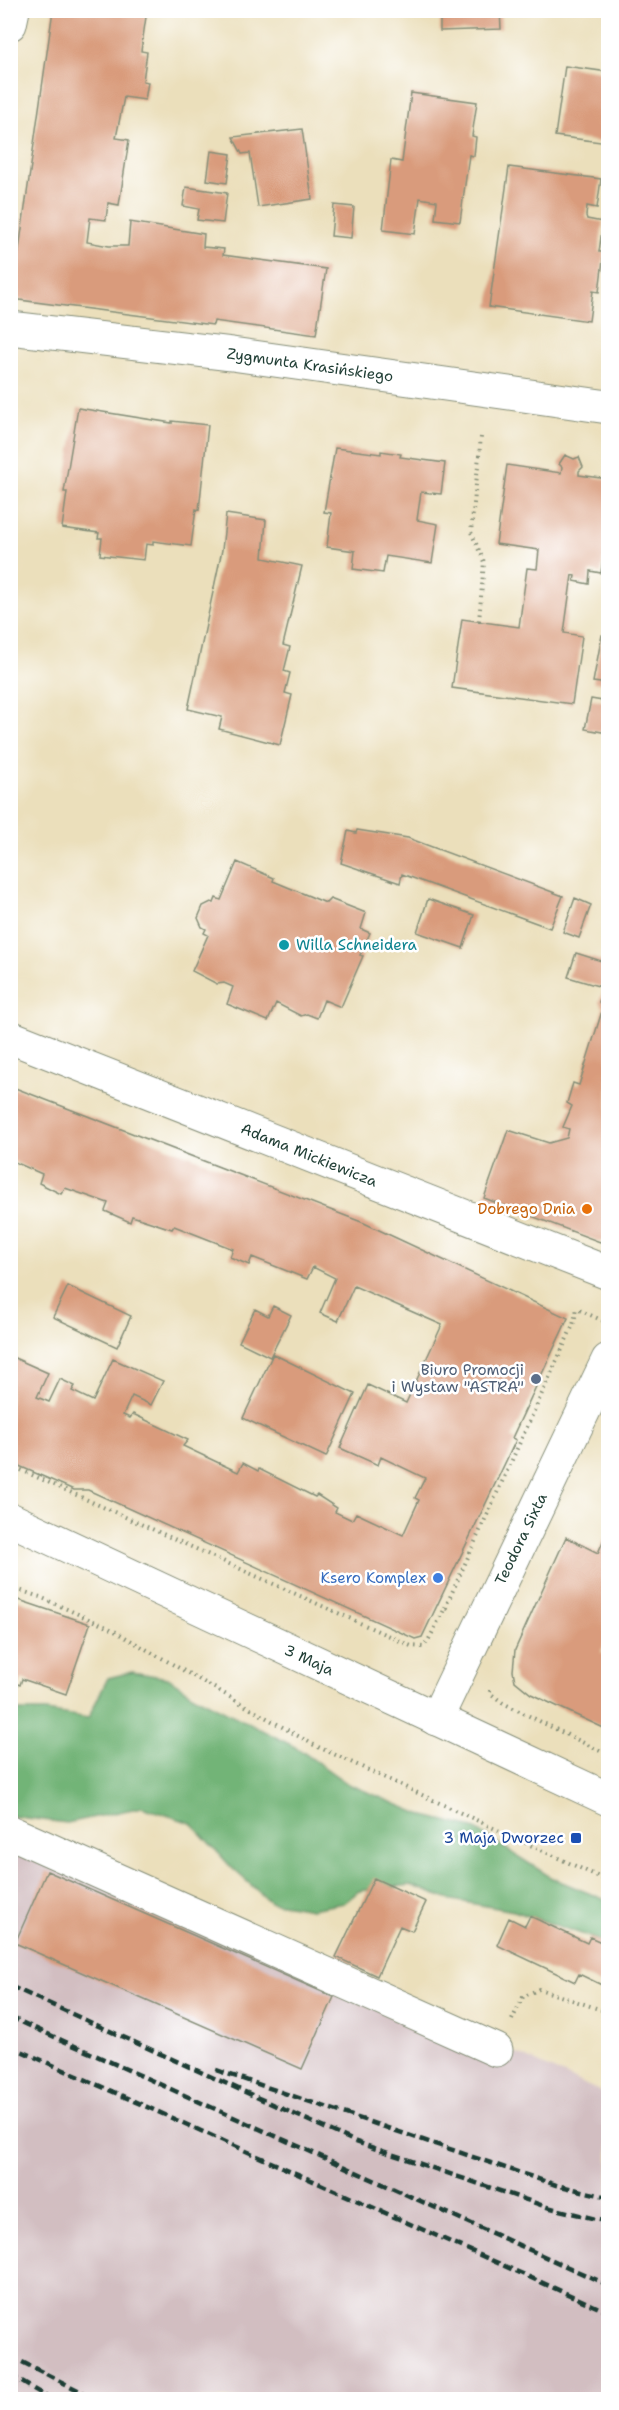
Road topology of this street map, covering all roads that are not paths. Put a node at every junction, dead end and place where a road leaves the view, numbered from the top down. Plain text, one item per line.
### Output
1 (13, 10) edge
2 (10, 24) edge
3 (10, 328) edge
4 (609, 407) edge
5 (10, 1037) edge
6 (609, 1273) edge
7 (609, 1360) edge
8 (10, 1520) edge
9 (436, 1719) junction
10 (609, 1799) edge
11 (10, 1832) edge
12 (496, 2050) road end

1 - 2 street
3 - 4 street, Zygmunta Krasińskiego
5 - 6 street, Adama Mickiewicza
7 - 9 street, Teodora Sixta
8 - 9 street, 3 Maja
9 - 10 street, 3 Maja
11 - 12 street

